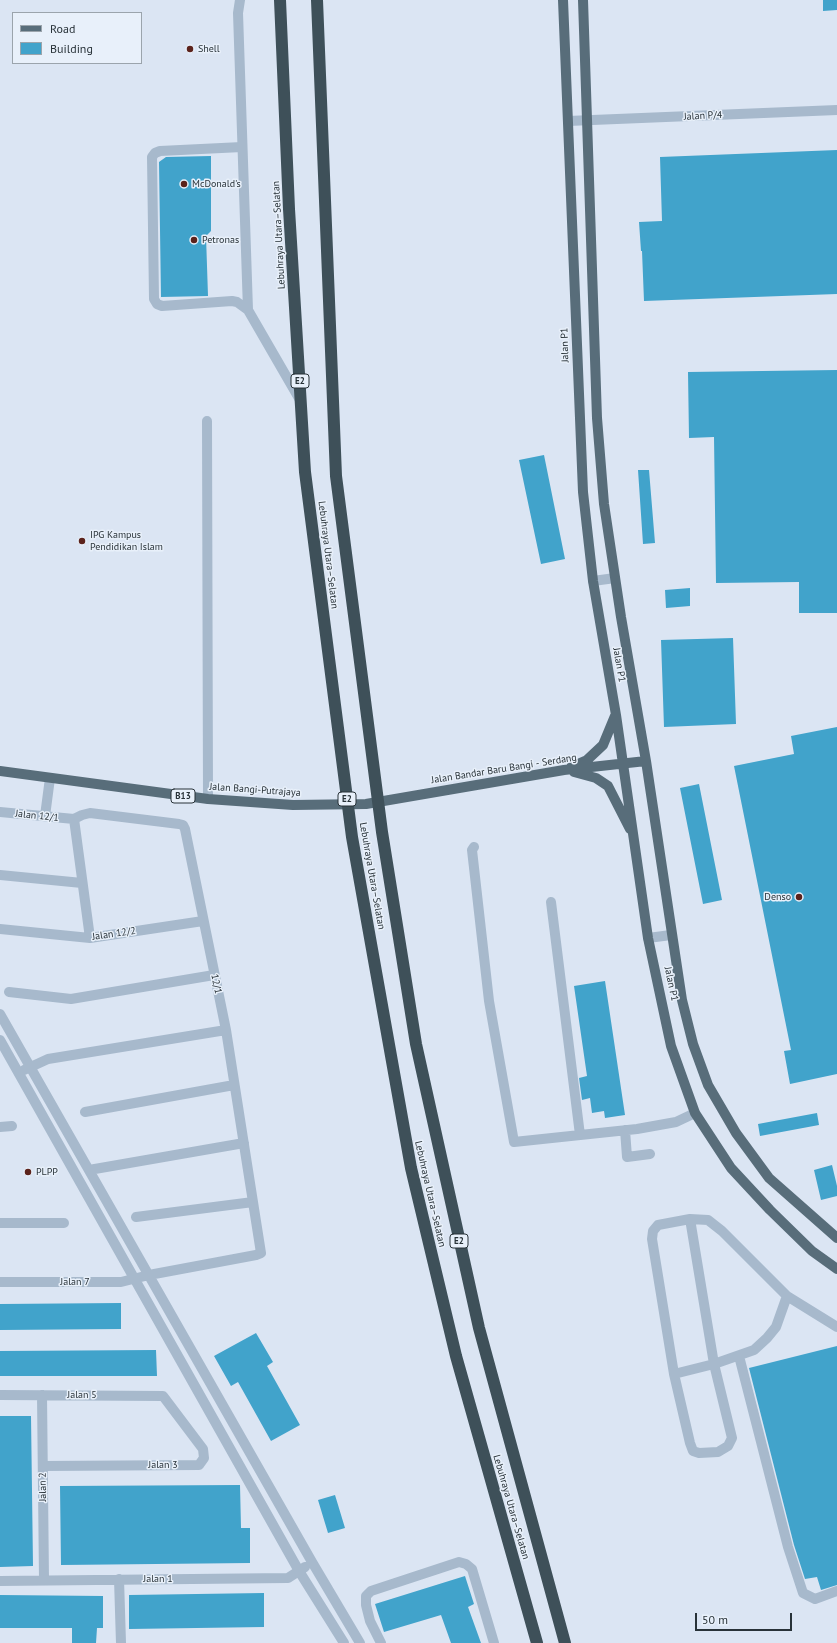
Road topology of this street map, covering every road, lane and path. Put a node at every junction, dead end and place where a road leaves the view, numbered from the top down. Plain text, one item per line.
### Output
1 (240, 0) edge
2 (280, 0) edge
3 (317, 0) edge
4 (563, 0) edge
5 (583, 0) edge
6 (837, 110) edge
7 (568, 121) junction
8 (588, 121) junction
9 (242, 147) junction
10 (248, 310) junction
11 (301, 401) junction
12 (207, 421) dead end
13 (615, 578) junction
14 (593, 580) junction
15 (616, 715) junction
16 (646, 761) junction
17 (623, 764) junction
18 (564, 770) junction
19 (0, 771) edge
20 (50, 778) junction
21 (208, 799) junction
22 (366, 804) joint
23 (0, 812) edge
24 (45, 816) junction
25 (74, 819) junction
26 (634, 838) junction
27 (474, 846) dead end
28 (0, 875) edge
29 (82, 883) junction
30 (551, 902) dead end
31 (203, 921) junction
32 (0, 929) edge
33 (671, 935) junction
34 (90, 938) junction
35 (648, 938) junction
36 (214, 975) junction
37 (9, 992) dead end
38 (0, 1015) edge
39 (226, 1030) junction
40 (0, 1040) edge
41 (30, 1067) junction
42 (18, 1073) junction
43 (234, 1085) junction
44 (85, 1112) dead end
45 (695, 1113) junction
46 (12, 1126) dead end
47 (0, 1127) edge
48 (625, 1130) junction
49 (580, 1135) junction
50 (244, 1144) junction
51 (650, 1154) dead end
52 (88, 1170) junction
53 (253, 1202) junction
54 (136, 1217) dead end
55 (690, 1219) junction
56 (0, 1223) edge
57 (64, 1223) dead end
58 (837, 1238) edge
59 (837, 1269) edge
60 (149, 1275) junction
61 (134, 1279) junction
62 (0, 1282) edge
63 (787, 1296) junction
64 (837, 1327) edge
65 (739, 1356) junction
66 (714, 1364) junction
67 (674, 1374) junction
68 (0, 1395) edge
69 (42, 1395) junction
70 (163, 1396) joint
71 (43, 1466) junction
72 (312, 1562) junction
73 (299, 1571) junction
74 (119, 1579) junction
75 (44, 1580) junction
76 (0, 1581) edge
77 (837, 1591) edge
78 (121, 1643) edge
79 (344, 1643) edge
80 (360, 1643) edge
81 (380, 1643) edge
82 (494, 1643) edge
83 (537, 1643) edge
84 (565, 1643) edge

1 - 9 street
2 - 11 highway, Lebuhraya Utara–Selatan / E2
3 - 84 highway, Lebuhraya Utara–Selatan / E2
4 - 7 main road, Jalan P1
5 - 8 main road, Jalan P1
6 - 8 street, Jalan P/4
7 - 8 street, Jalan P/4
7 - 14 main road, Jalan P1
8 - 13 main road, Jalan P1
9 - 10 street
9 - 10 street
10 - 11 street
11 - 83 highway, Lebuhraya Utara–Selatan / E2
12 - 21 street
13 - 14 street
13 - 16 main road, Jalan P1
14 - 15 main road, Jalan P1
15 - 17 main road, Jalan P1
15 - 18 main road
16 - 17 main road, Jalan Bandar Baru Bangi - Serdang / B13
16 - 33 main road, Jalan P1
17 - 18 main road, Jalan Bandar Baru Bangi - Serdang / B13
17 - 26 main road, Jalan P1
18 - 22 main road, Jalan Bandar Baru Bangi - Serdang / B13
18 - 26 main road
19 - 20 main road, Jalan Bangi-Putrajaya / B13
20 - 21 main road, Jalan Bangi-Putrajaya / B13
20 - 24 street
21 - 22 main road, Jalan Bangi-Putrajaya / B13
23 - 24 street, Jalan 12/1
24 - 25 street, Jalan 12/1
25 - 29 street
25 - 31 street, 12/1
26 - 35 main road, Jalan P1
27 - 49 street
28 - 29 street
29 - 34 street
30 - 49 street
31 - 34 street, Jalan 12/2
31 - 36 street, 12/1
32 - 34 street, Jalan 12/2
33 - 35 street
33 - 58 main road, Jalan P1
35 - 45 main road, Jalan P1
36 - 37 street
36 - 39 street, 12/1
38 - 41 street
39 - 41 street
39 - 43 street, 12/1
40 - 42 street
41 - 42 street
41 - 52 street
42 - 61 street
43 - 44 street
43 - 50 street, 12/1
45 - 48 street
45 - 59 main road, Jalan P1
46 - 47 street
48 - 49 street
48 - 51 street
50 - 52 street
50 - 53 street, 12/1
52 - 60 street
53 - 54 street
53 - 60 street, Jalan 7
55 - 63 street
55 - 66 street
55 - 67 street
56 - 57 street
60 - 61 street, Jalan 7
60 - 72 street
61 - 62 street, Jalan 7
61 - 73 street
63 - 64 street
63 - 65 street
65 - 66 street
65 - 77 street
66 - 67 street
66 - 67 street
68 - 69 street, Jalan 5
69 - 70 street, Jalan 5
69 - 71 street, Jalan 2
70 - 71 street, Jalan 3
71 - 75 street, Jalan 2
72 - 73 street, Jalan 1
72 - 80 street
73 - 74 street, Jalan 1
73 - 79 street
74 - 75 street, Jalan 1
74 - 78 street
75 - 76 street, Jalan 1
81 - 82 street

